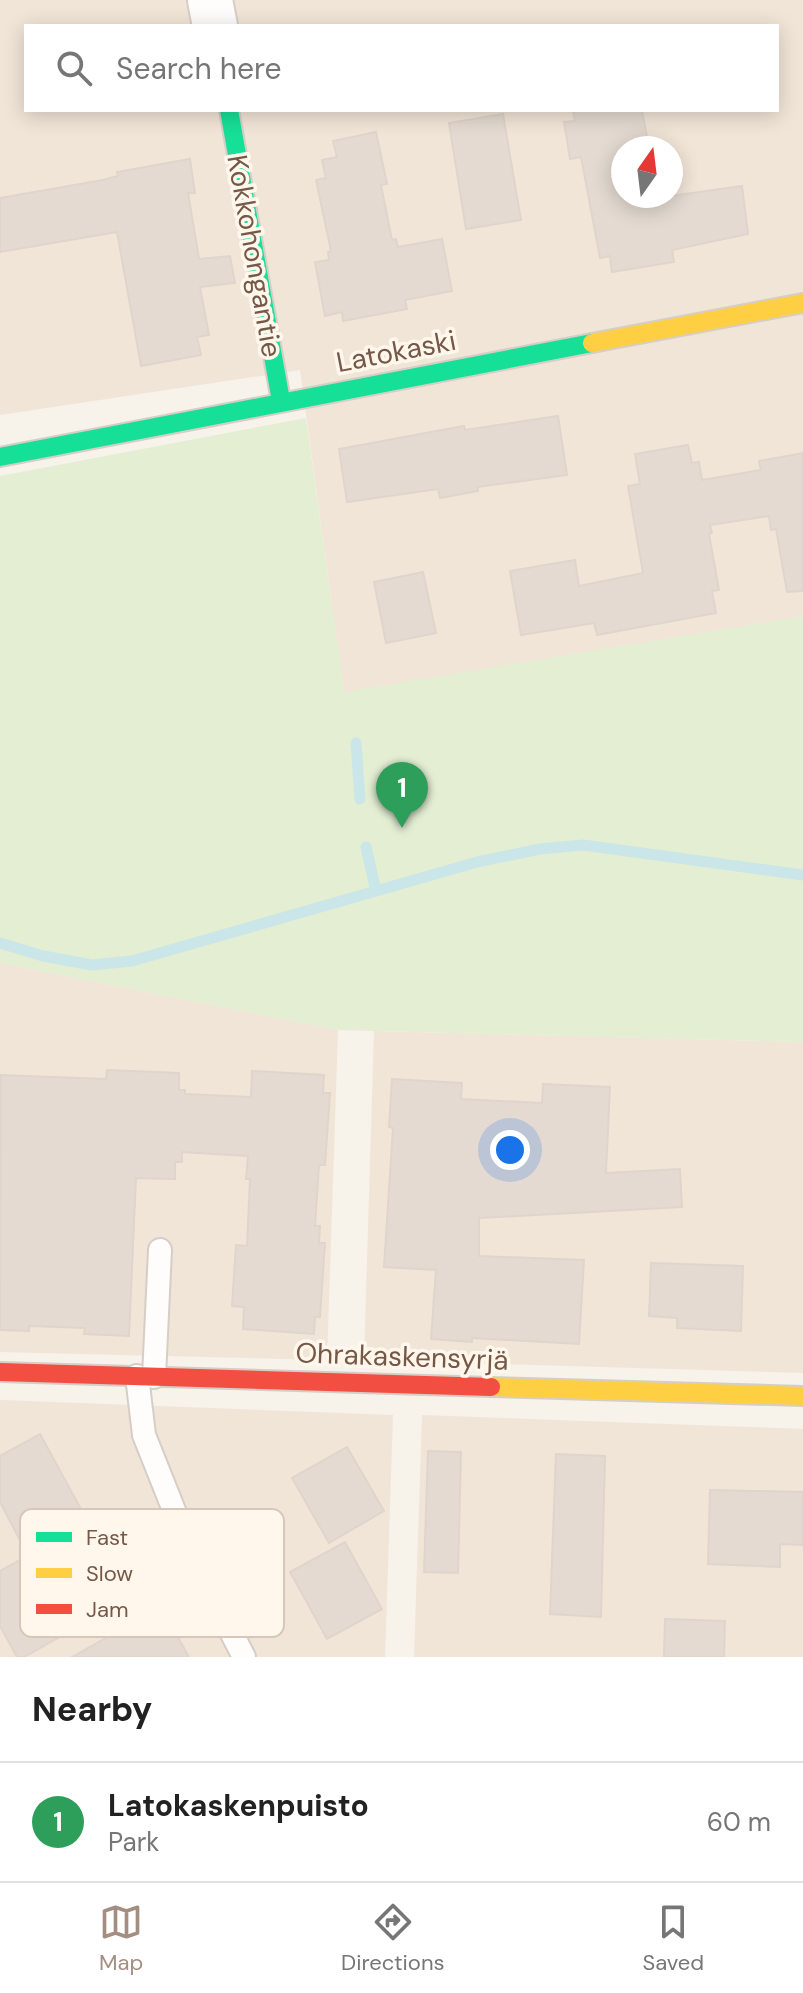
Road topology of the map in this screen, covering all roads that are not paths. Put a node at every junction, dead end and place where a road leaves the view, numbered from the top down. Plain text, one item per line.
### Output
1 (210, 0) edge
2 (215, 24) edge
3 (229, 112) edge
4 (803, 303) edge
5 (281, 401) junction
6 (0, 457) edge
7 (160, 1250) dead end
8 (0, 1372) edge
9 (146, 1377) junction
10 (803, 1396) edge
11 (173, 1509) edge
12 (234, 1637) edge
13 (244, 1657) edge

1 - 2 street
3 - 5 street, Kokkohongantie
4 - 5 street, Latokaski
5 - 6 street, Latokaski
7 - 9 lane
8 - 9 street, Ohrakaskensyrjä
9 - 10 street, Ohrakaskensyrjä
9 - 11 lane
12 - 13 lane

